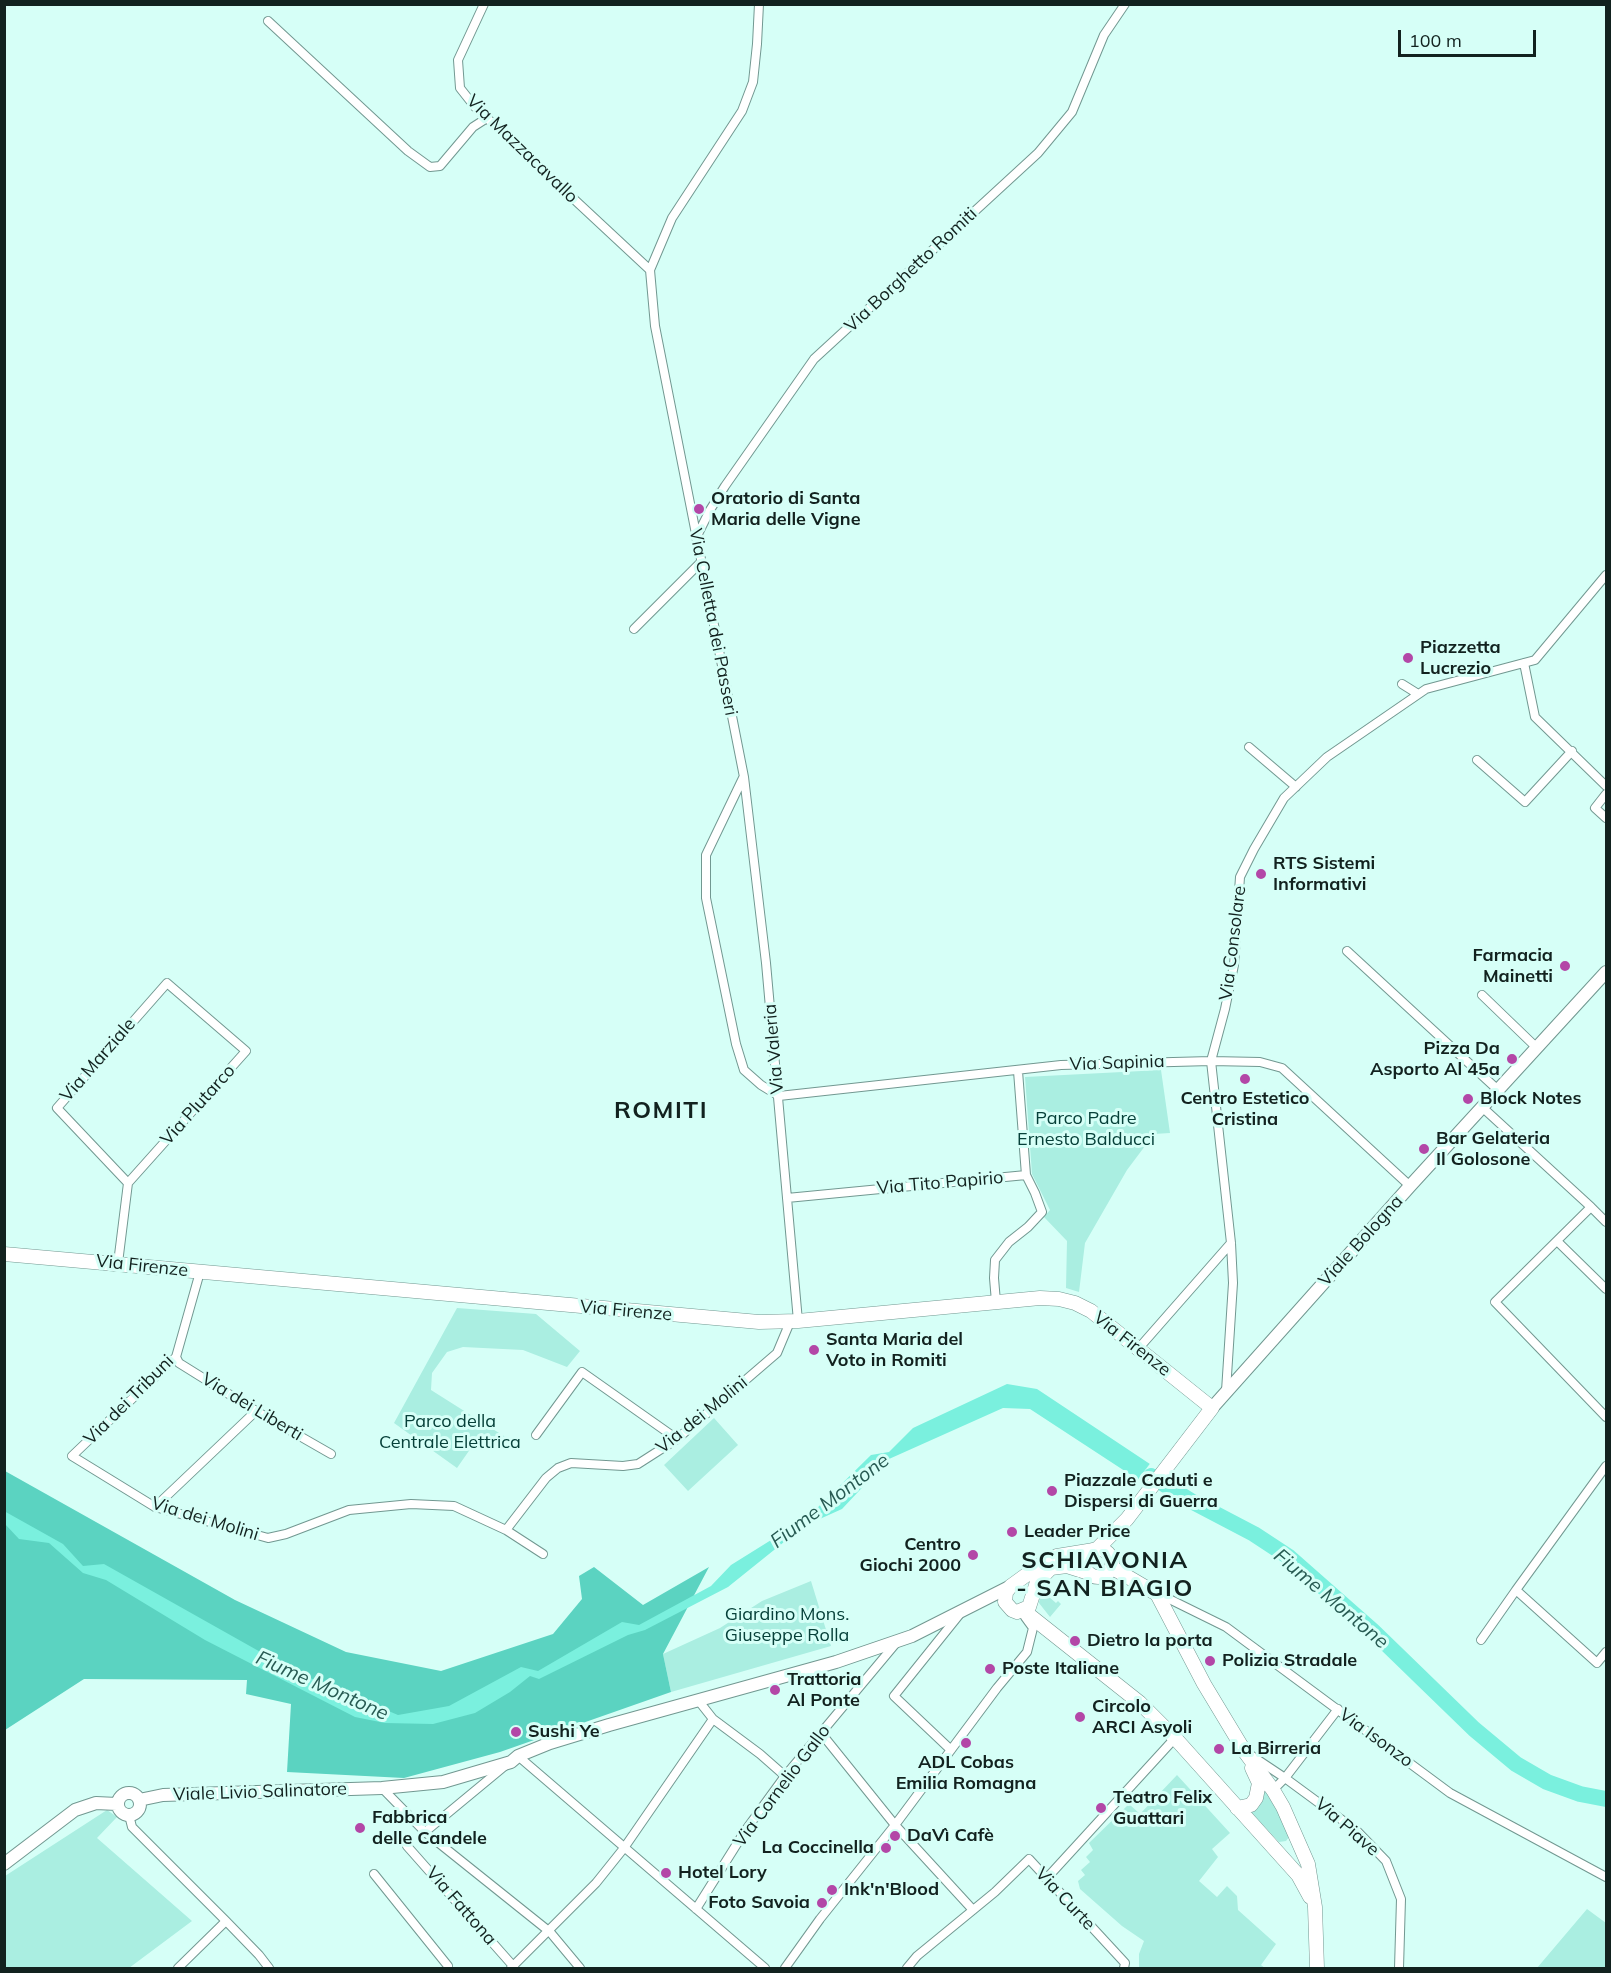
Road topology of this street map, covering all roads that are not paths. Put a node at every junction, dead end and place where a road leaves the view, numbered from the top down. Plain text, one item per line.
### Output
1 (484, 4) edge
2 (759, 4) edge
3 (1125, 4) edge
4 (268, 21) dead end
5 (487, 118) junction
6 (650, 270) junction
7 (696, 539) junction
8 (701, 562) junction
9 (1606, 575) edge
10 (634, 629) dead end
11 (1524, 663) junction
12 (1402, 684) dead end
13 (1418, 694) junction
14 (1249, 747) dead end
15 (1572, 751) junction
16 (1477, 760) dead end
17 (744, 777) junction
18 (1606, 786) edge
19 (1296, 787) junction
20 (1606, 794) edge
21 (1606, 818) edge
22 (1347, 951) dead end
23 (1606, 972) edge
24 (166, 983) joint
25 (1482, 996) dead end
26 (1537, 1048) junction
27 (1211, 1061) junction
28 (1017, 1071) junction
29 (1498, 1090) junction
30 (778, 1096) junction
31 (1482, 1107) junction
32 (1026, 1175) junction
33 (128, 1182) junction
34 (1410, 1186) junction
35 (787, 1198) junction
36 (1591, 1207) junction
37 (1606, 1222) edge
38 (1557, 1241) junction
39 (1231, 1243) junction
40 (4, 1254) edge
41 (118, 1263) junction
42 (200, 1272) junction
43 (1606, 1289) edge
44 (996, 1302) junction
45 (794, 1322) junction
46 (1138, 1349) junction
47 (176, 1357) junction
48 (1226, 1392) junction
49 (1212, 1408) junction
50 (256, 1411) junction
51 (1606, 1417) edge
52 (536, 1435) dead end
53 (677, 1439) junction
54 (331, 1454) dead end
55 (72, 1456) joint
56 (1606, 1466) edge
57 (154, 1507) junction
58 (1129, 1516) junction
59 (506, 1530) junction
60 (1096, 1550) junction
61 (543, 1554) dead end
62 (1114, 1567) junction
63 (1086, 1572) junction
64 (1011, 1586) junction
65 (1151, 1589) junction
66 (1516, 1590) junction
67 (974, 1605) junction
68 (1016, 1609) junction
69 (960, 1613) junction
70 (1481, 1640) dead end
71 (897, 1641) junction
72 (1606, 1652) edge
73 (698, 1700) junction
74 (1338, 1709) junction
75 (713, 1719) junction
76 (821, 1733) junction
77 (1175, 1738) junction
78 (951, 1750) junction
79 (1245, 1752) junction
80 (514, 1759) junction
81 (785, 1776) junction
82 (1285, 1778) junction
83 (382, 1788) junction
84 (1273, 1790) junction
85 (140, 1800) junction
86 (117, 1804) junction
87 (1237, 1808) junction
88 (129, 1815) junction
89 (895, 1825) junction
90 (425, 1832) junction
91 (1296, 1837) junction
92 (407, 1846) dead end
93 (624, 1848) junction
94 (1274, 1849) junction
95 (4, 1864) edge
96 (374, 1874) dead end
97 (1606, 1877) edge
98 (1046, 1879) junction
99 (1315, 1907) junction
100 (696, 1908) junction
101 (973, 1910) junction
102 (226, 1921) junction
103 (550, 1932) junction
104 (178, 1968) edge
105 (268, 1968) edge
106 (448, 1968) edge
107 (512, 1968) edge
108 (580, 1968) edge
109 (765, 1968) edge
110 (785, 1968) edge
111 (907, 1968) edge
112 (1124, 1968) edge
113 (1317, 1968) edge
114 (1400, 1968) edge

1 - 5 street, Via Mazzacavallo
2 - 6 street, Via Celletta dei Passeri
3 - 7 street, Via Borghetto Romiti
4 - 5 street
5 - 6 street, Via Mazzacavallo
6 - 7 street, Via Celletta dei Passeri
7 - 8 street, Via Celletta dei Passeri
8 - 10 street
8 - 17 street, Via Celletta dei Passeri
9 - 11 street, Via Consolare
11 - 13 street, Via Consolare
11 - 15 street
12 - 13 street
13 - 19 street, Via Consolare
14 - 19 street
15 - 16 street
15 - 18 street
17 - 30 street, Via Valeria
17 - 30 street
19 - 27 street, Via Consolare
20 - 21 street
22 - 29 street
23 - 26 main road, Viale Bologna
24 - 33 street, Via Marziale
24 - 33 street, Via Plutarco
25 - 26 street
26 - 29 main road, Viale Bologna
27 - 28 street, Via Sapinia
27 - 34 street, Via Sapinia
27 - 39 street, Via Consolare
28 - 30 street, Via Sapinia
28 - 32 street, Via Tito Papirio
29 - 31 main road, Viale Bologna
30 - 35 street, Via Valeria
31 - 34 main road, Viale Bologna
31 - 36 street
32 - 35 street, Via Tito Papirio
32 - 44 street
33 - 41 street
34 - 48 main road, Viale Bologna
35 - 45 street, Via Valeria
36 - 37 street
36 - 38 street
38 - 43 street
38 - 51 street
39 - 46 street
39 - 48 street, Via Consolare
40 - 41 main road, Via Firenze
41 - 42 main road, Via Firenze
42 - 45 main road, Via Firenze
42 - 47 street, Via dei Tribuni
44 - 45 main road, Via Firenze
44 - 46 main road, Via Firenze
45 - 53 street, Via dei Molini
46 - 49 main road, Via Firenze
47 - 50 street, Via dei Liberti
47 - 55 street, Via dei Tribuni
48 - 49 main road, Viale Bologna
49 - 58 main road, Viale Bologna
50 - 54 street, Via dei Liberti
50 - 57 street
52 - 53 street
53 - 59 street, Via dei Molini
55 - 57 street, Via dei Molini
56 - 66 street
57 - 59 street, Via dei Molini
58 - 60 main road, Viale Bologna
58 - 62 main road, Viale Bologna
59 - 61 street
60 - 62 main road
60 - 63 main road
60 - 64 main road
62 - 63 main road
62 - 65 main road
63 - 68 main road
64 - 67 main road, Viale Livio Salinatore
64 - 68 main road
65 - 74 street, Via Isonzo
65 - 79 main road
66 - 70 street
66 - 72 street
67 - 68 main road
67 - 69 main road, Viale Livio Salinatore
68 - 77 main road
68 - 78 street
69 - 71 main road, Viale Livio Salinatore
69 - 78 street
71 - 73 main road, Viale Livio Salinatore
71 - 76 street, Via Cornelio Gallo
73 - 75 street
73 - 80 main road, Viale Livio Salinatore
74 - 82 street
74 - 97 street, Via Isonzo
75 - 81 street
75 - 93 street
76 - 81 street, Via Cornelio Gallo
76 - 89 street
77 - 87 main road
77 - 98 street
78 - 89 street
79 - 82 street, Via Piave
79 - 84 main road
79 - 87 main road
80 - 83 main road, Viale Livio Salinatore
80 - 90 street, Viale Livio Salinatore
80 - 93 street
81 - 100 street, Via Cornelio Gallo
82 - 84 street
82 - 114 street, Via Piave
83 - 85 main road, Viale Livio Salinatore
83 - 90 street
84 - 91 main road
85 - 86 main road
85 - 88 main road
86 - 88 main road
86 - 95 main road
87 - 94 main road
88 - 102 street
89 - 101 street
89 - 110 street
90 - 103 street
91 - 94 main road
91 - 99 main road
92 - 107 street, Via Fattona
93 - 100 street
93 - 103 street
94 - 99 main road
96 - 106 street
98 - 101 street, Via Curte
98 - 112 street, Via Curte
99 - 113 main road
100 - 109 street
101 - 111 street
102 - 104 street
102 - 105 street
103 - 107 street
103 - 108 street

